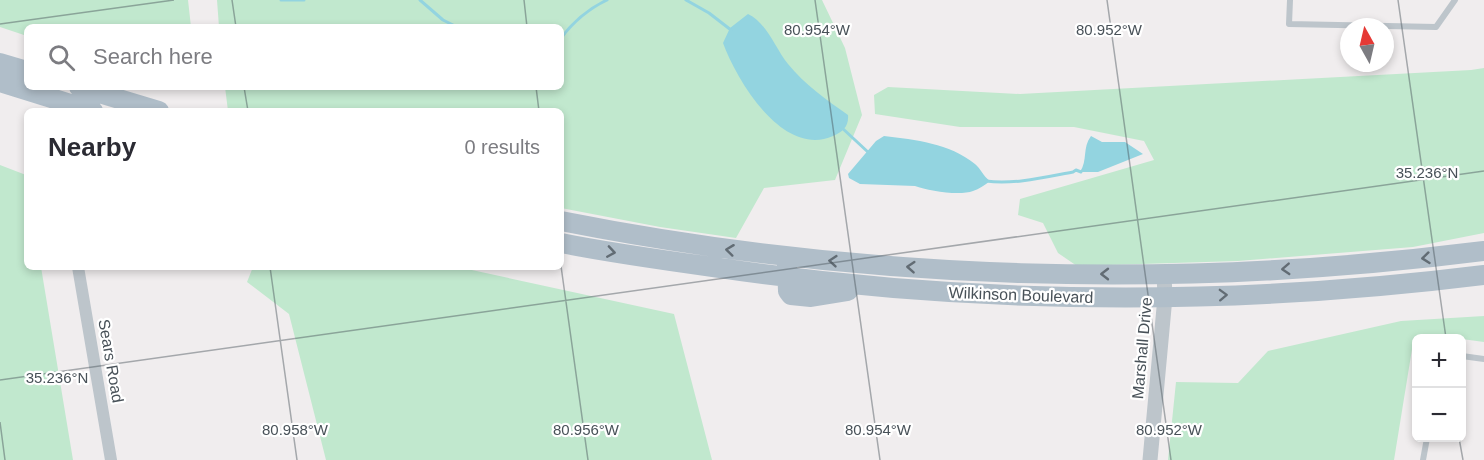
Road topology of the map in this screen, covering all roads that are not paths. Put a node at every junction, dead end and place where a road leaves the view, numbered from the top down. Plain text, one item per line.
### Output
1 (1290, 0) edge
2 (1455, 0) edge
3 (0, 63) edge
4 (24, 70) edge
5 (0, 82) edge
6 (89, 90) edge
7 (56, 105) edge
8 (74, 108) edge
9 (149, 108) edge
10 (564, 222) edge
11 (564, 244) edge
12 (1484, 251) edge
13 (788, 257) junction
14 (79, 270) edge
15 (1164, 274) junction
16 (1484, 274) edge
17 (787, 278) junction
18 (1165, 297) junction
19 (1466, 357) edge
20 (1484, 359) edge
21 (1426, 442) edge
22 (111, 460) edge
23 (1150, 460) edge
24 (1423, 460) edge

1 - 2 lane
3 - 4 main road
5 - 7 main road
6 - 9 main road
7 - 8 main road
13 -> 10 main road, Wilkinson Boulevard
11 -> 17 main road
12 -> 15 main road, Wilkinson Boulevard
15 -> 13 main road, Wilkinson Boulevard
13 - 17 main road
14 - 22 street, Sears Road
15 - 18 street, Marshall Drive
18 -> 16 main road, Wilkinson Boulevard
17 - 18 main road, Wilkinson Boulevard
18 - 23 street, Marshall Drive
19 - 20 lane
21 - 24 lane

